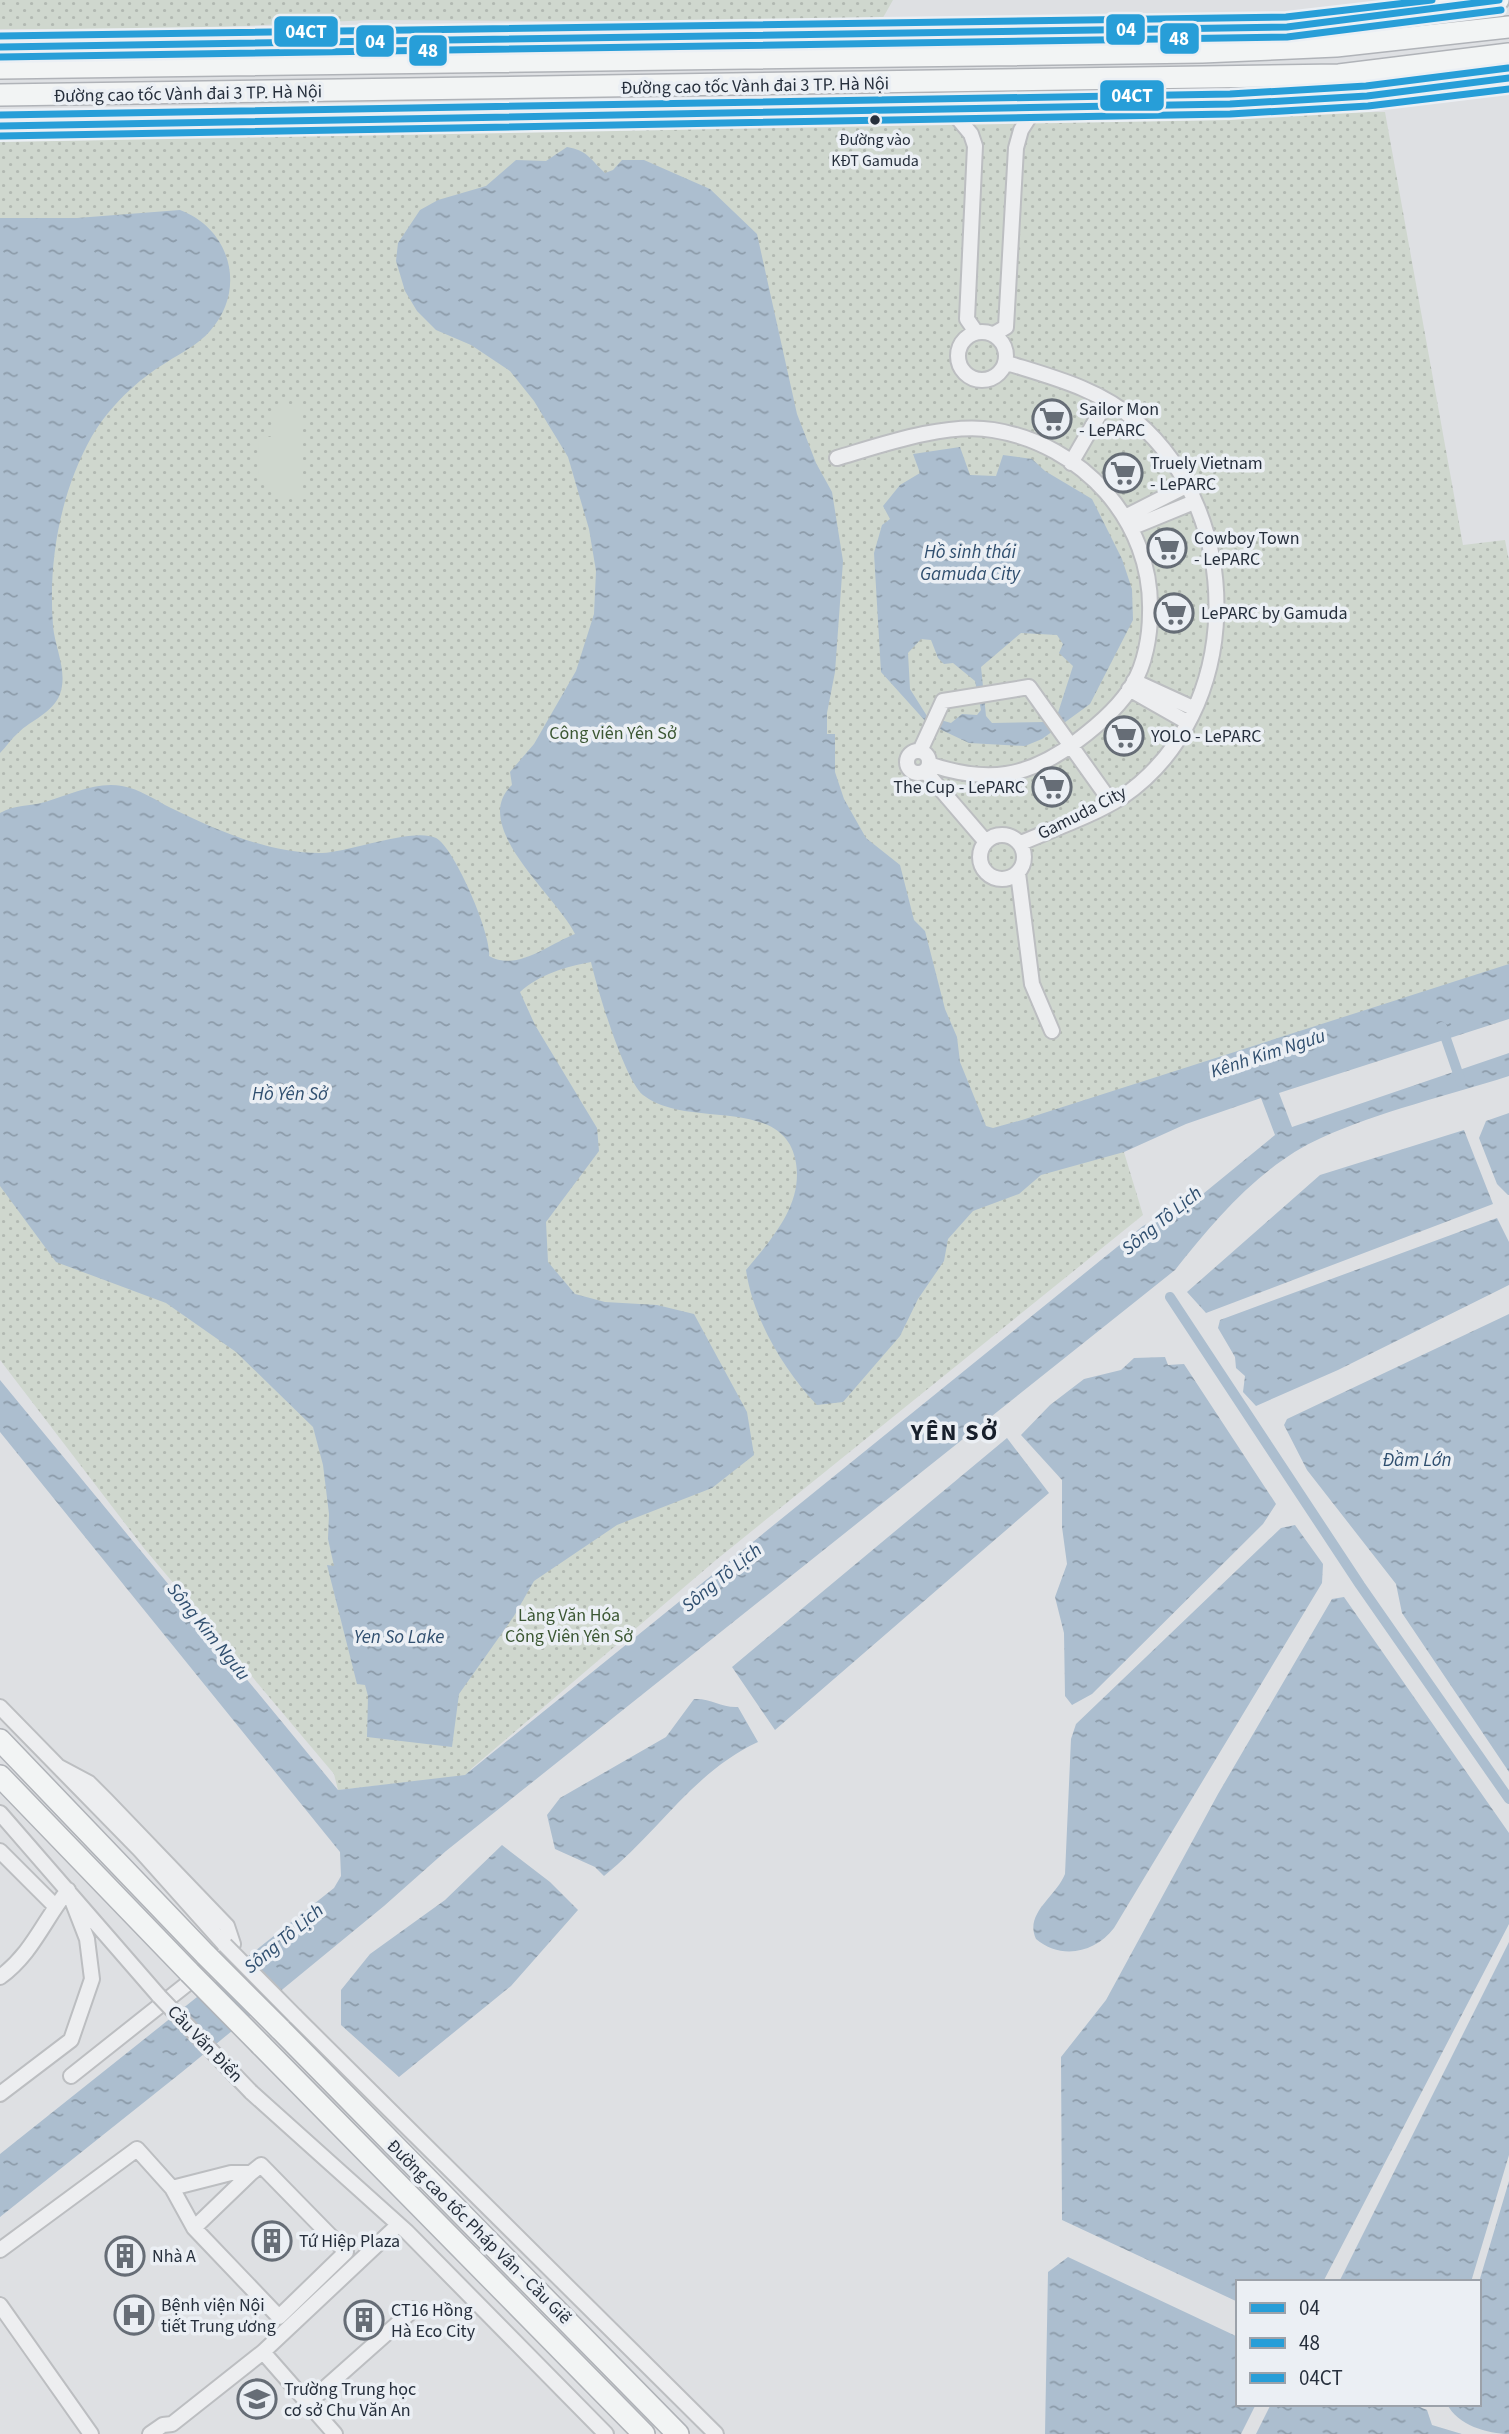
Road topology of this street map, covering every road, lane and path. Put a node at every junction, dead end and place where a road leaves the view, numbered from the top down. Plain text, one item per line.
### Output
1 (1499, 0) edge
2 (1509, 27) edge
3 (0, 47) edge
4 (1509, 54) edge
5 (0, 68) edge
6 (1509, 78) edge
7 (0, 95) edge
8 (1035, 108) junction
9 (951, 110) junction
10 (0, 126) edge
11 (976, 332) junction
12 (994, 334) junction
13 (1007, 363) junction
14 (1110, 403) junction
15 (837, 458) dead end
16 (1073, 465) junction
17 (1186, 486) junction
18 (1194, 502) junction
19 (1129, 522) junction
20 (1132, 685) junction
21 (1190, 715) junction
22 (1072, 745) junction
23 (920, 751) junction
24 (927, 768) junction
25 (1111, 802) junction
26 (986, 842) junction
27 (1021, 843) junction
28 (1018, 873) junction
29 (1052, 1031) dead end
30 (0, 1707) edge
31 (0, 1740) edge
32 (59, 1767) junction
33 (0, 1776) edge
34 (0, 1813) edge
35 (0, 1851) edge
36 (68, 1890) junction
37 (55, 1906) junction
38 (0, 1977) edge
39 (288, 2023) junction
40 (71, 2076) dead end
41 (0, 2094) edge
42 (251, 2173) junction
43 (172, 2188) junction
44 (398, 2225) junction
45 (194, 2228) junction
46 (0, 2250) edge
47 (0, 2305) edge
48 (414, 2309) dead end
49 (263, 2352) junction
50 (307, 2404) junction
51 (175, 2429) edge
52 (91, 2434) edge
53 (150, 2434) edge
54 (335, 2434) edge
55 (606, 2434) edge
56 (644, 2434) edge
57 (678, 2434) edge
58 (716, 2434) edge

1 - 3 main road
2 - 5 highway, Đường cao tốc Vành đai 3 TP. Hà Nội
4 - 7 highway, Đường cao tốc Vành đai 3 TP. Hà Nội
6 - 8 main road
8 - 9 main road
8 - 12 street
9 - 10 main road
9 - 11 street
11 - 12 street
11 - 13 street
12 - 13 street
13 - 14 street, Gamuda City
14 - 16 street
14 - 17 street, Gamuda City
15 - 16 street
16 - 19 street
17 - 18 street, Gamuda City
17 - 19 street
18 - 19 street
18 - 21 street, Gamuda City
19 - 20 street
20 - 21 street
20 - 22 street
21 - 25 street, Gamuda City
22 - 23 street
22 - 24 street
22 - 25 street
23 - 24 street
23 - 24 street
24 - 26 street
25 - 27 street, Gamuda City
26 - 27 street
26 - 28 street
27 - 28 street
28 - 29 street
30 - 32 street
31 - 39 highway, bridge
32 - 39 street, bridge
32 - 40 street
33 - 56 highway, Đường cao tốc Pháp Vân - Cầu Giẽ, bridge
34 - 36 street, Cầu Văn Điển
35 - 37 street
36 - 37 street
36 - 41 street
36 - 44 street, Cầu Văn Điển, bridge
37 - 38 street
39 - 57 highway, Đường cao tốc Pháp Vân - Cầu Giẽ
39 - 58 street
42 - 43 street
42 - 45 street
42 - 45 street
43 - 45 street
43 - 46 street
44 - 49 street
44 - 55 street, Cầu Văn Điển
47 - 52 street
48 - 50 street
49 - 50 street
49 - 51 street
50 - 54 street
51 - 53 street

